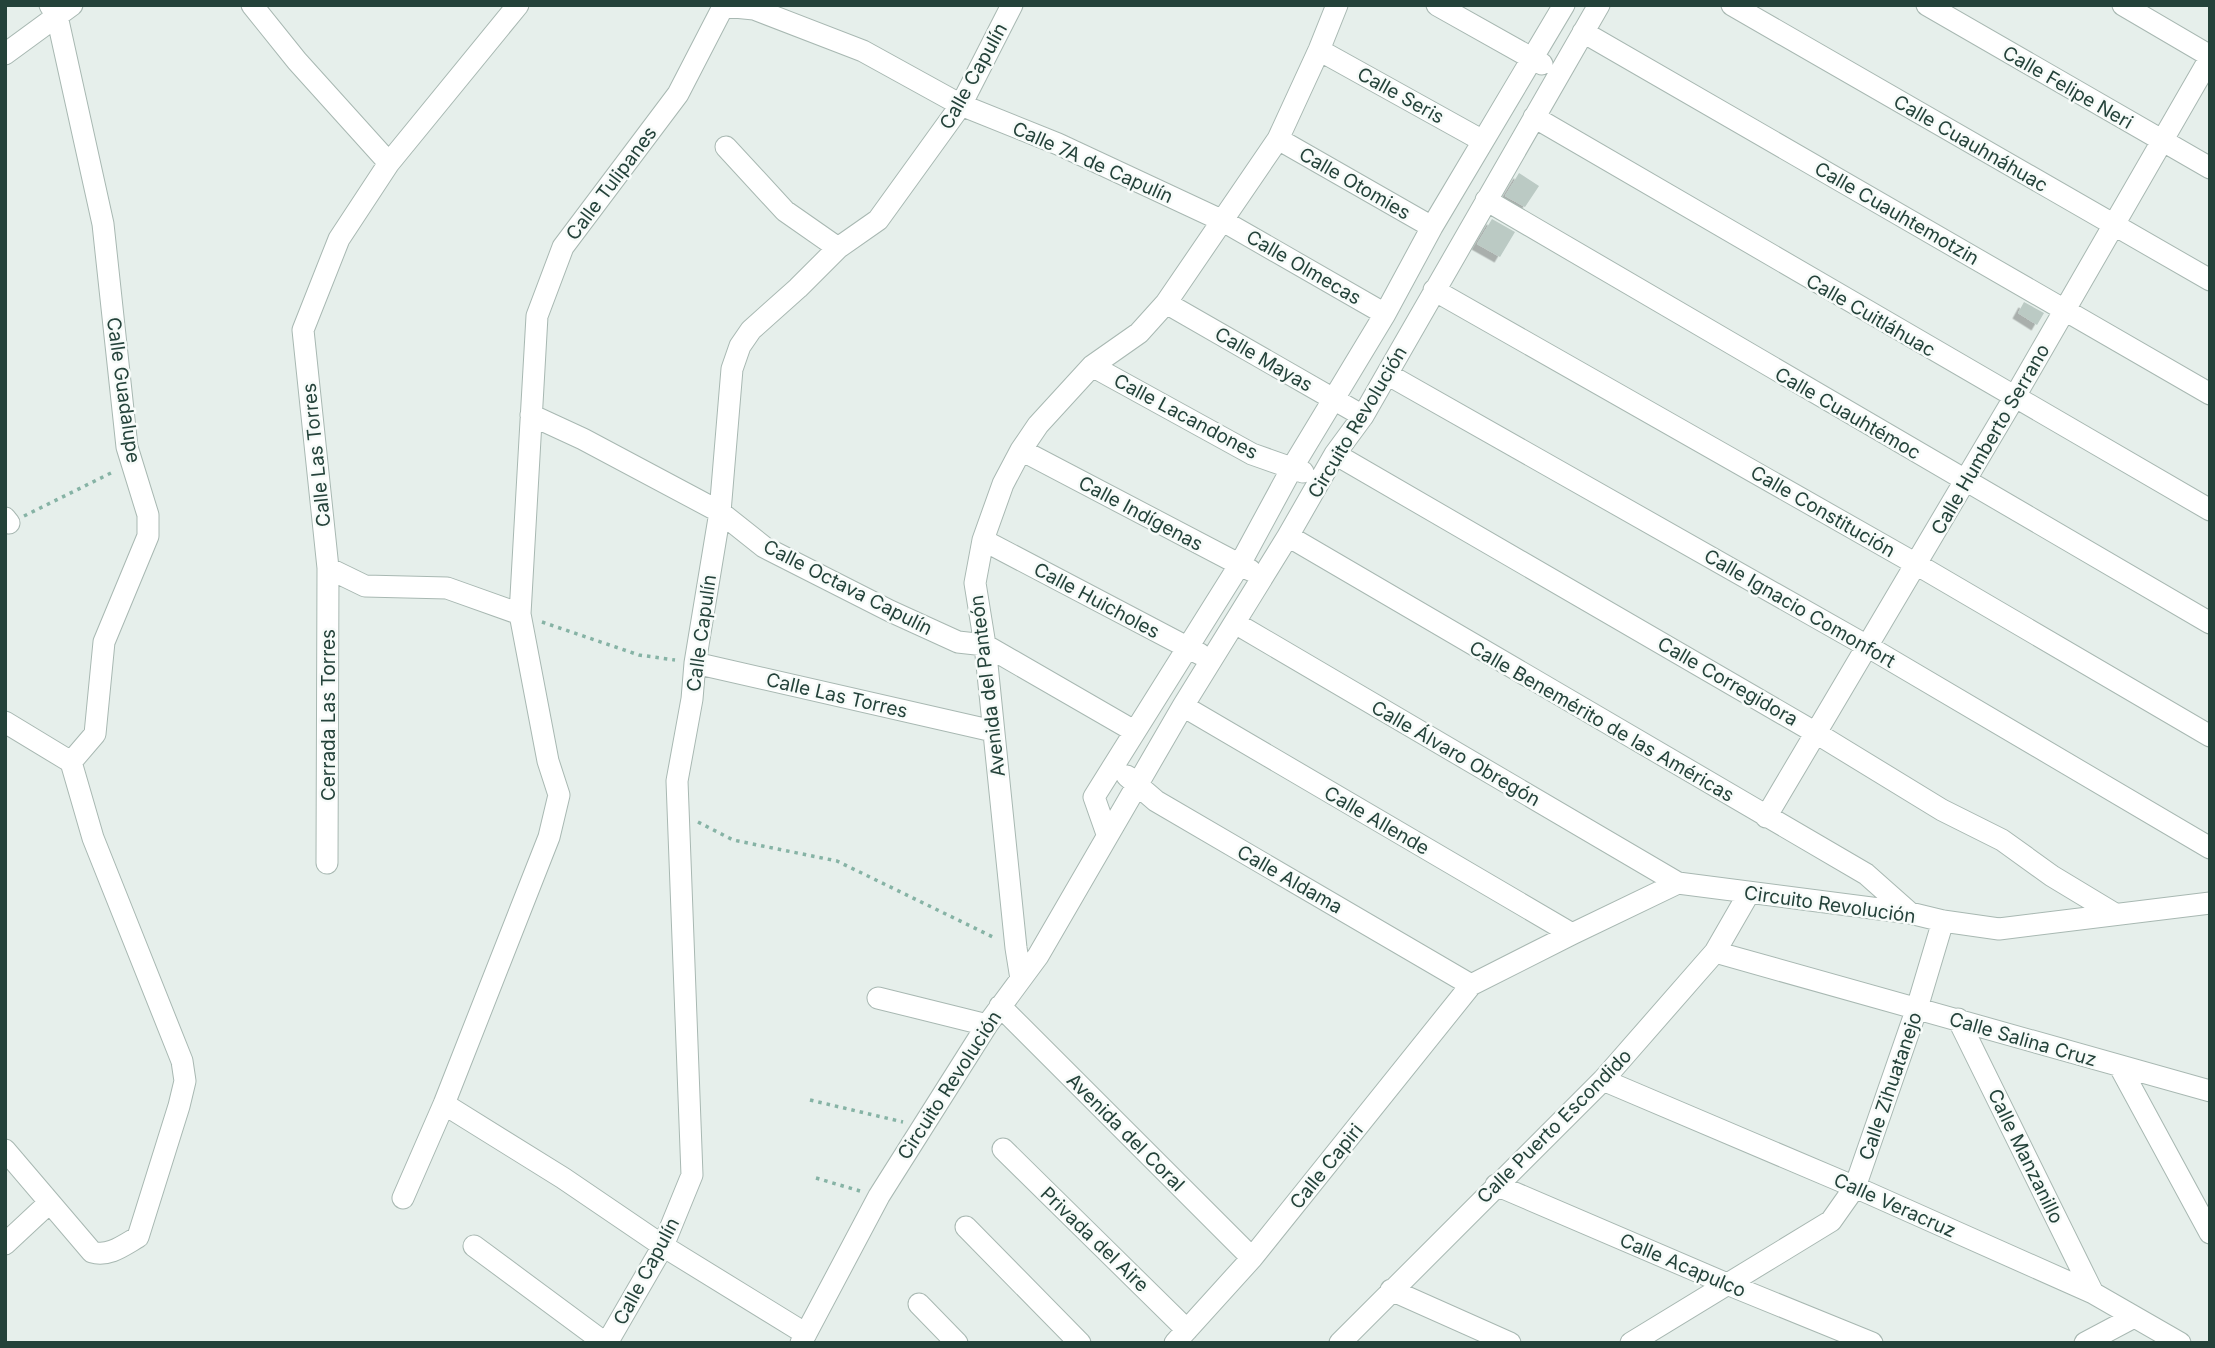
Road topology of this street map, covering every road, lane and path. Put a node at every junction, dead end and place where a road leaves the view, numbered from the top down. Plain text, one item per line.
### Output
1 (252, 5) edge
2 (518, 5) edge
3 (1012, 5) edge
4 (1337, 5) edge
5 (1437, 5) edge
6 (1564, 5) edge
7 (1599, 5) edge
8 (1732, 5) edge
9 (1927, 5) edge
10 (2123, 5) edge
11 (724, 6) edge
12 (60, 9) edge
13 (1583, 32) junction
14 (1319, 50) junction
15 (5, 54) edge
16 (2210, 57) edge
17 (1532, 58) junction
18 (1559, 74) junction
19 (961, 105) junction
20 (1534, 117) junction
21 (1278, 139) junction
22 (1483, 141) junction
23 (2162, 141) junction
24 (726, 147) dead end
25 (389, 163) junction
26 (2210, 168) edge
27 (1486, 200) junction
28 (1223, 220) junction
29 (2114, 225) junction
30 (1432, 226) junction
31 (838, 247) junction
32 (2210, 280) edge
33 (1434, 290) junction
34 (1166, 303) junction
35 (2065, 310) junction
36 (1385, 314) junction
37 (1092, 366) junction
38 (1387, 374) junction
39 (2210, 394) edge
40 (2014, 398) junction
41 (1334, 399) junction
42 (531, 415) junction
43 (1363, 416) junction
44 (1021, 450) junction
45 (1335, 454) junction
46 (132, 463) junction
47 (1292, 468) junction
48 (1321, 478) junction
49 (1965, 482) junction
50 (2210, 510) edge
51 (720, 512) junction
52 (7, 521) edge
53 (1288, 536) junction
54 (983, 540) junction
55 (1240, 564) junction
56 (1916, 564) junction
57 (328, 568) junction
58 (1261, 577) junction
59 (520, 614) junction
60 (1235, 623) junction
61 (2210, 623) edge
62 (985, 645) junction
63 (1867, 646) junction
64 (1187, 647) junction
65 (1211, 660) junction
66 (695, 663) junction
67 (1183, 706) junction
68 (5, 722) edge
69 (993, 732) junction
70 (1134, 732) junction
71 (1816, 733) junction
72 (2210, 736) edge
73 (71, 762) junction
74 (1113, 766) junction
75 (1138, 783) junction
76 (677, 812) junction
77 (1766, 817) junction
78 (1107, 834) junction
79 (2210, 848) edge
80 (327, 863) dead end
81 (1678, 883) junction
82 (1749, 893) junction
83 (2210, 903) edge
84 (1910, 913) junction
85 (2115, 914) junction
86 (1943, 921) junction
87 (1572, 934) junction
88 (1016, 948) junction
89 (1715, 952) junction
90 (1021, 979) junction
91 (1471, 985) junction
92 (878, 998) dead end
93 (1000, 1006) junction
94 (1917, 1008) junction
95 (1958, 1019) junction
96 (987, 1025) junction
97 (2120, 1067) junction
98 (1603, 1080) junction
99 (2210, 1091) edge
100 (810, 1100) dead end
101 (444, 1104) junction
102 (922, 1126) junction
103 (1003, 1149) dead end
104 (5, 1150) edge
105 (816, 1178) dead end
106 (1496, 1185) junction
107 (1855, 1186) junction
108 (878, 1196) junction
109 (403, 1198) dead end
110 (49, 1203) junction
111 (966, 1227) dead end
112 (2210, 1233) edge
113 (5, 1244) edge
114 (474, 1246) dead end
115 (663, 1247) junction
116 (1252, 1258) junction
117 (1727, 1284) junction
118 (1391, 1290) junction
119 (2093, 1293) junction
120 (919, 1304) dead end
121 (2134, 1317) junction
122 (1181, 1336) edge
123 (803, 1338) edge
124 (606, 1343) edge
125 (957, 1343) edge
126 (1080, 1343) edge
127 (1340, 1343) edge
128 (1510, 1343) edge
129 (1631, 1343) edge
130 (1872, 1343) edge
131 (2085, 1343) edge
132 (2180, 1343) edge

1 - 25 street
2 - 25 street, Calle Las Torres
3 - 19 street, Calle Capulín
4 - 14 street, Avenida del Panteón
5 - 17 street
6 - 17 street, Circuito Revolución
7 - 13 street, Circuito Revolución
8 - 29 street, Calle Cuauhnáhuac
9 - 23 street, Calle Felipe Neri
10 - 16 street
11 - 19 street, Calle 7A de Capulín
11 - 42 street, Calle Tulipanes
12 - 15 street
12 - 46 street, Calle Guadalupe
13 - 18 street, Circuito Revolución
13 - 35 street, Calle Cuauhtemotzin
14 - 21 street, Avenida del Panteón
14 - 22 street, Calle Seris
16 - 23 street, Calle Humberto Serrano
17 - 18 street
17 - 22 street, Circuito Revolución
18 - 20 street, Circuito Revolución
19 - 28 street, Calle 7A de Capulín
19 - 31 street, Calle Capulín
20 - 27 street, Circuito Revolución
20 - 40 street, Calle Cuitláhuac
21 - 28 street, Avenida del Panteón
21 - 30 street, Calle Otomies
22 - 30 street, Circuito Revolución
23 - 26 street, Calle Felipe Neri
23 - 29 street, Calle Humberto Serrano
24 - 31 street
25 - 57 street, Calle Las Torres
27 - 33 street, Circuito Revolución
27 - 49 street, Calle Cuauhtémoc
28 - 34 street, Avenida del Panteón
28 - 36 street, Calle Olmecas
29 - 32 street, Calle Cuauhnáhuac
29 - 35 street, Calle Humberto Serrano
30 - 36 street, Circuito Revolución
31 - 51 street, Calle Capulín
33 - 38 street, Circuito Revolución
33 - 56 street, Calle Constitución
34 - 37 street, Avenida del Panteón
34 - 41 street, Calle Mayas
35 - 39 street, Calle Cuauhtemotzin
35 - 40 street, Calle Humberto Serrano
36 - 41 street, Circuito Revolución
37 - 44 street, Avenida del Panteón
37 - 47 street, Calle Lacandones
38 - 43 street, Circuito Revolución
38 - 63 street, Calle Ignacio Comonfort
40 - 49 street, Calle Humberto Serrano
40 - 50 street, Calle Cuitláhuac
41 - 43 street, Calle Mayas
41 - 47 street, Circuito Revolución
42 - 51 street, Calle Octava Capulín
42 - 59 street
43 - 45 street, Circuito Revolución
44 - 54 street, Avenida del Panteón
44 - 55 street, Calle Indígenas
45 - 48 street, Circuito Revolución
45 - 71 street, Calle Corregidora
46 - 52 path
46 - 73 street, Calle Guadalupe
47 - 48 street, Calle Lacandones
47 - 55 street, Circuito Revolución
48 - 53 street, Circuito Revolución
49 - 56 street, Calle Humberto Serrano
49 - 61 street, Calle Cuauhtémoc
51 - 62 street, Calle Octava Capulín
51 - 66 street, Calle Capulín
53 - 58 street, Circuito Revolución
53 - 77 street, Calle Benemérito de las Américas
54 - 62 street, Avenida del Panteón
54 - 64 street, Calle Huicholes
55 - 58 street, Calle Indígenas
55 - 64 street, Circuito Revolución
56 - 63 street, Calle Humberto Serrano
56 - 72 street, Calle Constitución
57 - 59 street
57 - 80 street, Cerrada Las Torres
58 - 60 street, Circuito Revolución
59 - 66 path
59 - 101 street
60 - 65 street, Circuito Revolución
60 - 81 street, Calle Álvaro Obregón
62 - 69 street, Avenida del Panteón
62 - 70 street, Calle Octava Capulín
63 - 71 street, Calle Humberto Serrano
63 - 79 street, Calle Ignacio Comonfort
64 - 65 street, Calle Huicholes
64 - 70 street, Circuito Revolución
65 - 67 street, Circuito Revolución
66 - 69 street, Calle Las Torres
66 - 76 street, Calle Capulín
67 - 75 street, Circuito Revolución
67 - 87 street, Calle Allende
68 - 73 street
69 - 88 street, Avenida del Panteón
70 - 74 street, Circuito Revolución
71 - 77 street, Calle Humberto Serrano
71 - 85 street, Calle Corregidora
73 - 110 street
74 - 75 street, Calle Aldama
74 - 78 street, Circuito Revolución
75 - 78 street, Circuito Revolución
75 - 91 street, Calle Aldama
76 - 88 path
76 - 115 street, Calle Capulín
77 - 84 street, Calle Benemérito de las Américas
78 - 90 street, Circuito Revolución
81 - 82 street, Circuito Revolución
81 - 87 street
82 - 84 street, Circuito Revolución
82 - 89 street, Calle Puerto Escondido
83 - 85 street, Circuito Revolución
84 - 86 street, Circuito Revolución
85 - 86 street, Circuito Revolución
86 - 94 street, Calle Zihuatanejo
87 - 91 street
88 - 90 street, Avenida del Panteón
89 - 94 street, Calle Salina Cruz
89 - 98 street, Calle Puerto Escondido
90 - 93 street, Circuito Revolución
91 - 116 street, Calle Capiri
92 - 96 street
93 - 96 street, Circuito Revolución
93 - 116 street, Avenida del Coral
94 - 95 street, Calle Salina Cruz
94 - 107 street, Calle Zihuatanejo
95 - 97 street, Calle Salina Cruz
95 - 119 street, Calle Manzanillo
96 - 102 street, Circuito Revolución
97 - 99 street, Calle Salina Cruz
97 - 112 street
98 - 106 street, Calle Puerto Escondido
98 - 107 street, Calle Veracruz
100 - 102 path
101 - 109 street
101 - 115 street
102 - 108 street, Circuito Revolución
103 - 122 street, Privada del Aire
104 - 110 street
105 - 108 path
106 - 117 street, Calle Acapulco
106 - 118 street, Calle Puerto Escondido
107 - 117 street, Calle Zihuatanejo
107 - 119 street, Calle Veracruz
108 - 123 street, Circuito Revolución
110 - 113 street
111 - 126 street
114 - 124 street
115 - 123 street
115 - 124 street, Calle Capulín
116 - 122 street, Calle Capiri
117 - 129 street, Calle Zihuatanejo
117 - 130 street, Calle Acapulco
118 - 127 street, Calle Puerto Escondido
118 - 128 street
119 - 121 street, Calle Veracruz
120 - 125 street
121 - 131 street
121 - 132 street, Calle Veracruz

